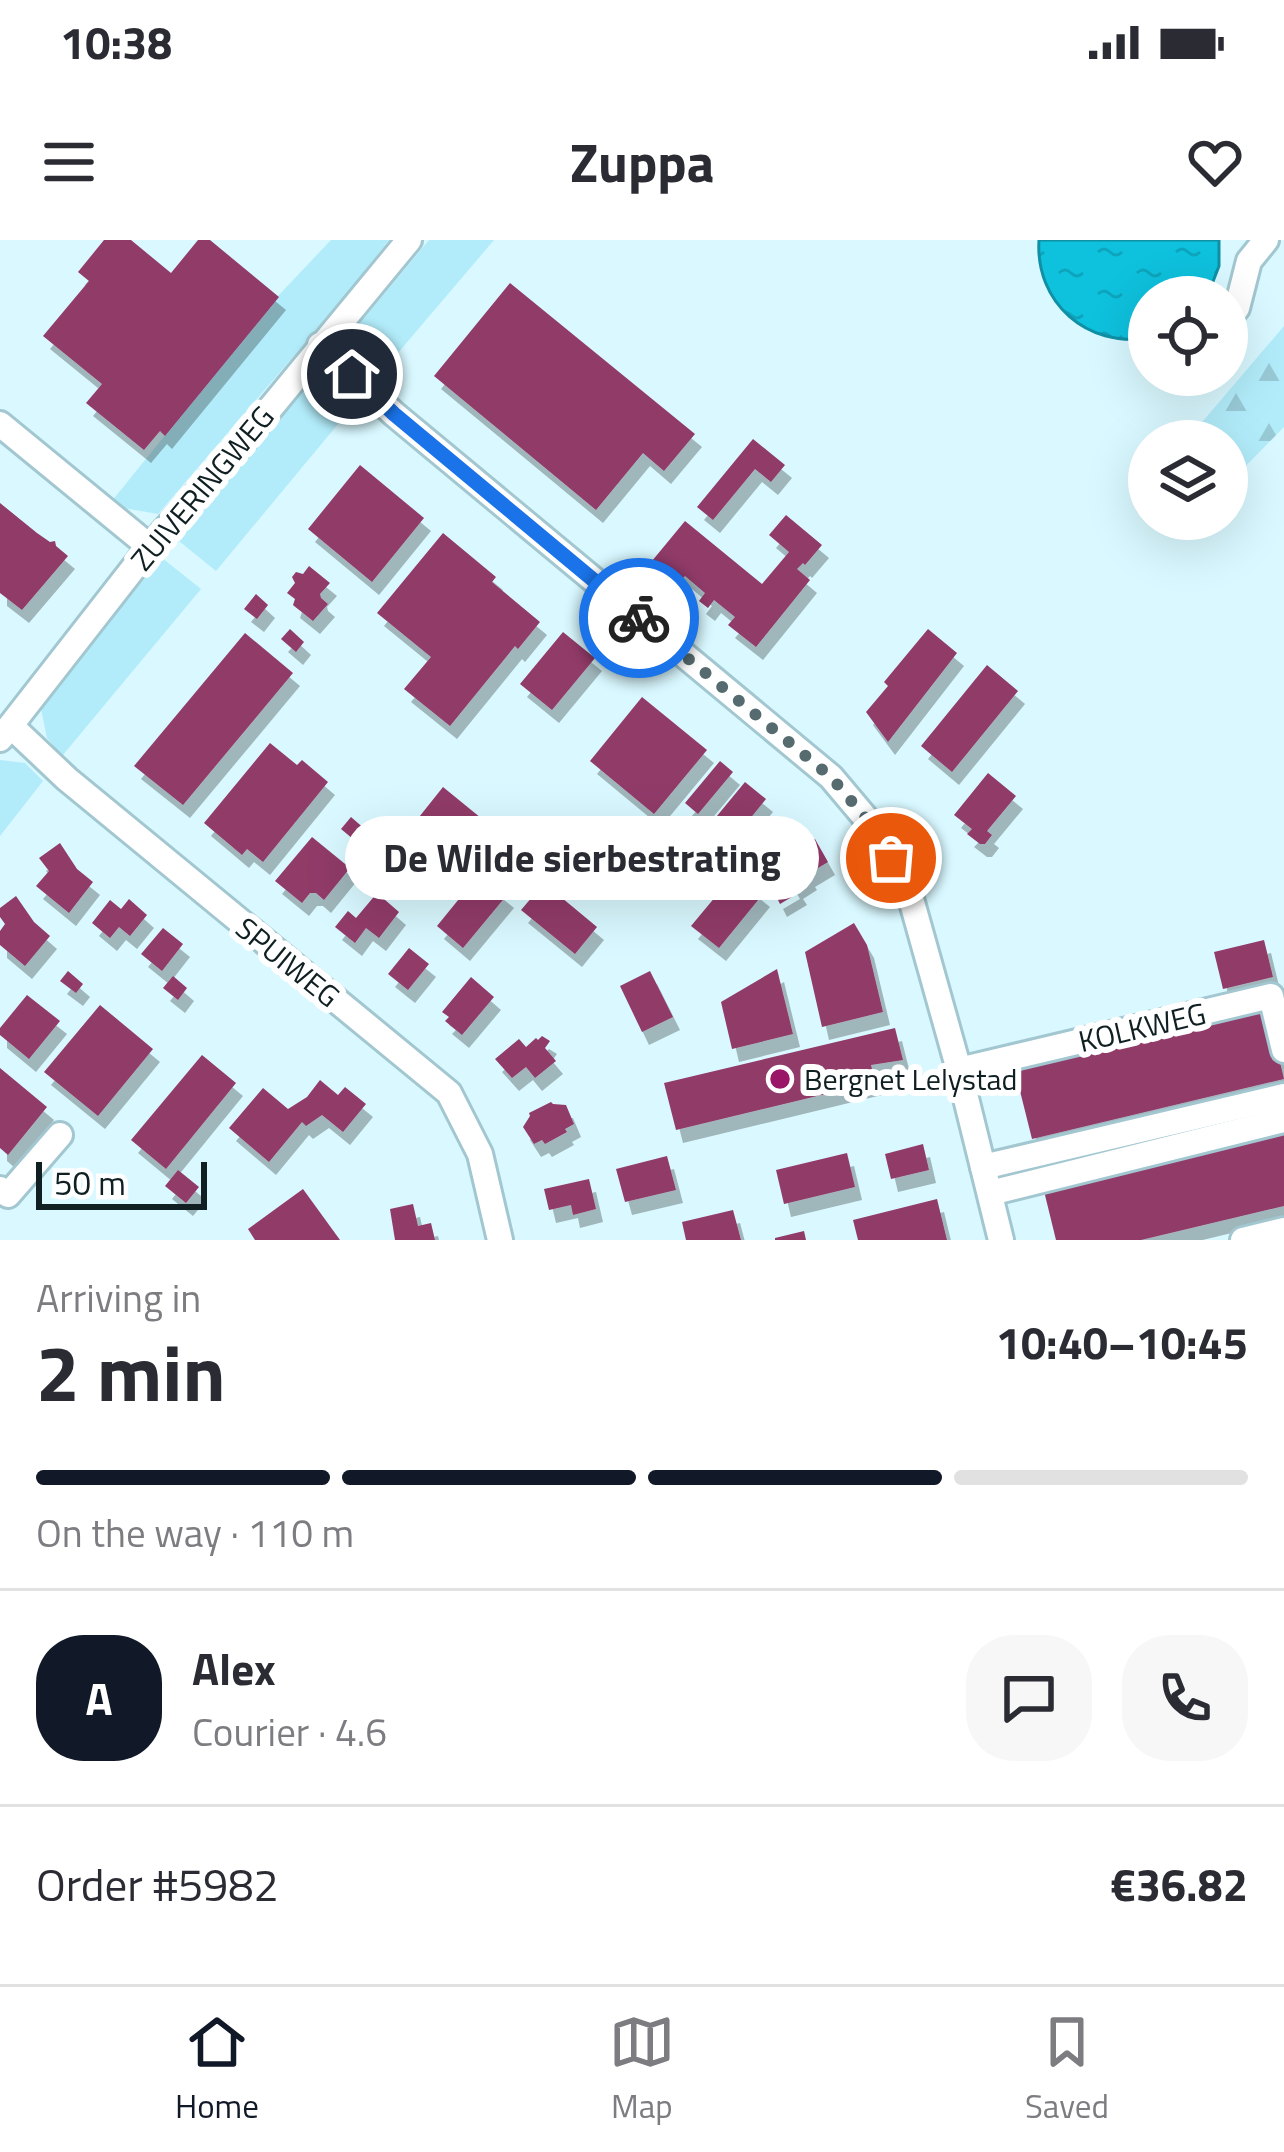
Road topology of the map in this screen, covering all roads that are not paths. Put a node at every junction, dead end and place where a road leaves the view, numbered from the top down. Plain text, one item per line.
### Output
1 (409, 240) edge
2 (1266, 240) edge
3 (1245, 276) edge
4 (320, 345) junction
5 (0, 424) edge
6 (150, 548) junction
7 (5, 733) edge
8 (1284, 1050) edge
9 (959, 1070) junction
10 (1284, 1096) edge
11 (1284, 1120) edge
12 (60, 1136) dead end
13 (983, 1167) junction
14 (0, 1189) edge
15 (990, 1193) junction
16 (1284, 1230) edge
17 (500, 1240) edge
18 (1001, 1240) edge
19 (1243, 1240) edge

1 - 4 street, ZUIVERINGWEG
2 - 3 street
4 - 6 street, ZUIVERINGWEG
4 - 9 street
5 - 6 street
6 - 7 street, ZUIVERINGWEG
7 - 17 street, SPUIWEG
8 - 9 street, KOLKWEG
9 - 13 street
10 - 13 street
11 - 15 street
12 - 14 street
13 - 15 street
15 - 18 street
16 - 19 street

